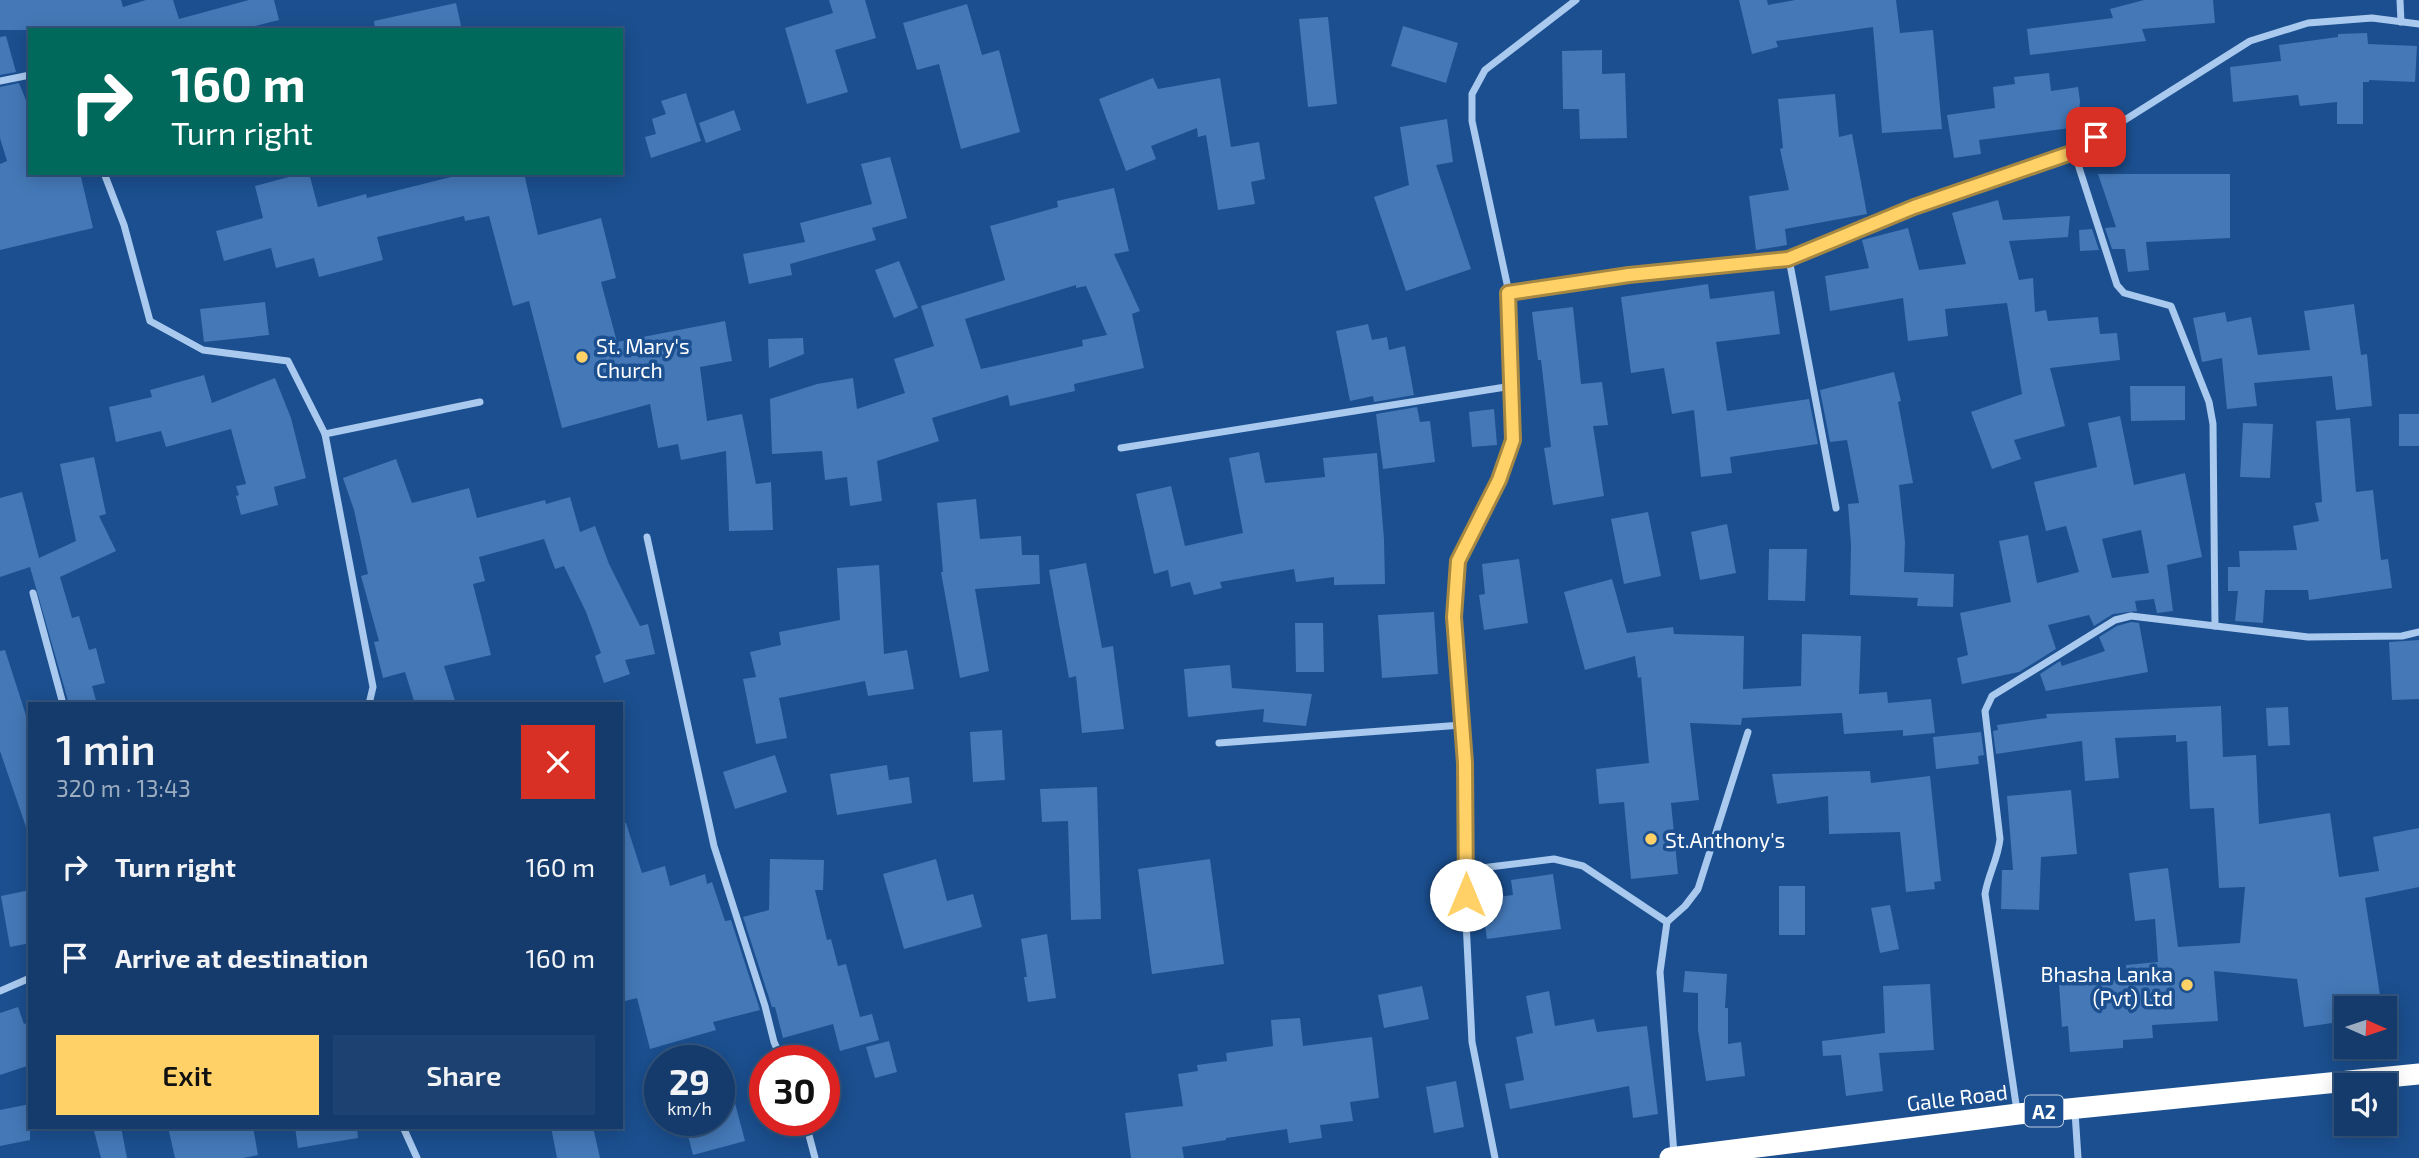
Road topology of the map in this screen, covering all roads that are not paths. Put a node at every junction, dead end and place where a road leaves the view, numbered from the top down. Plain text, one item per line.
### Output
1 (1576, 0) edge
2 (2400, 0) edge
3 (2401, 22) junction
4 (2419, 24) edge
5 (28, 75) edge
6 (0, 81) edge
7 (2074, 152) junction
8 (105, 175) edge
9 (1788, 259) junction
10 (1508, 293) junction
11 (1512, 386) junction
12 (480, 402) dead end
13 (326, 434) junction
14 (1121, 448) dead end
15 (1836, 509) dead end
16 (647, 537) dead end
17 (33, 593) dead end
18 (2215, 626) junction
19 (2419, 632) edge
20 (62, 702) edge
21 (369, 702) edge
22 (1462, 726) junction
23 (1748, 732) dead end
24 (1219, 743) dead end
25 (1465, 870) junction
26 (1667, 922) junction
27 (28, 979) edge
28 (0, 991) edge
29 (775, 1045) edge
30 (2419, 1074) edge
31 (2075, 1108) junction
32 (2018, 1114) junction
33 (404, 1129) edge
34 (809, 1136) edge
35 (417, 1158) edge
36 (815, 1158) edge
37 (1495, 1158) edge
38 (1672, 1158) edge
39 (2078, 1158) edge

1 - 10 street
2 - 3 street
3 - 4 street
3 - 7 street
5 - 6 street
7 - 9 street
7 - 18 street
8 - 13 street
9 - 10 street
9 - 15 street
10 - 11 street
11 - 14 street
11 - 22 street
12 - 13 street
13 - 21 street
16 - 29 street
17 - 20 street
18 - 19 street
18 - 32 street
22 - 24 street
22 - 25 street
23 - 26 street
25 - 26 street
25 - 37 street
26 - 38 street
27 - 28 street
30 - 31 highway, Galle Road / A2
31 - 32 highway, Galle Road / A2
31 - 39 street
32 - 38 highway, Galle Road / A2
33 - 35 street
34 - 36 street

